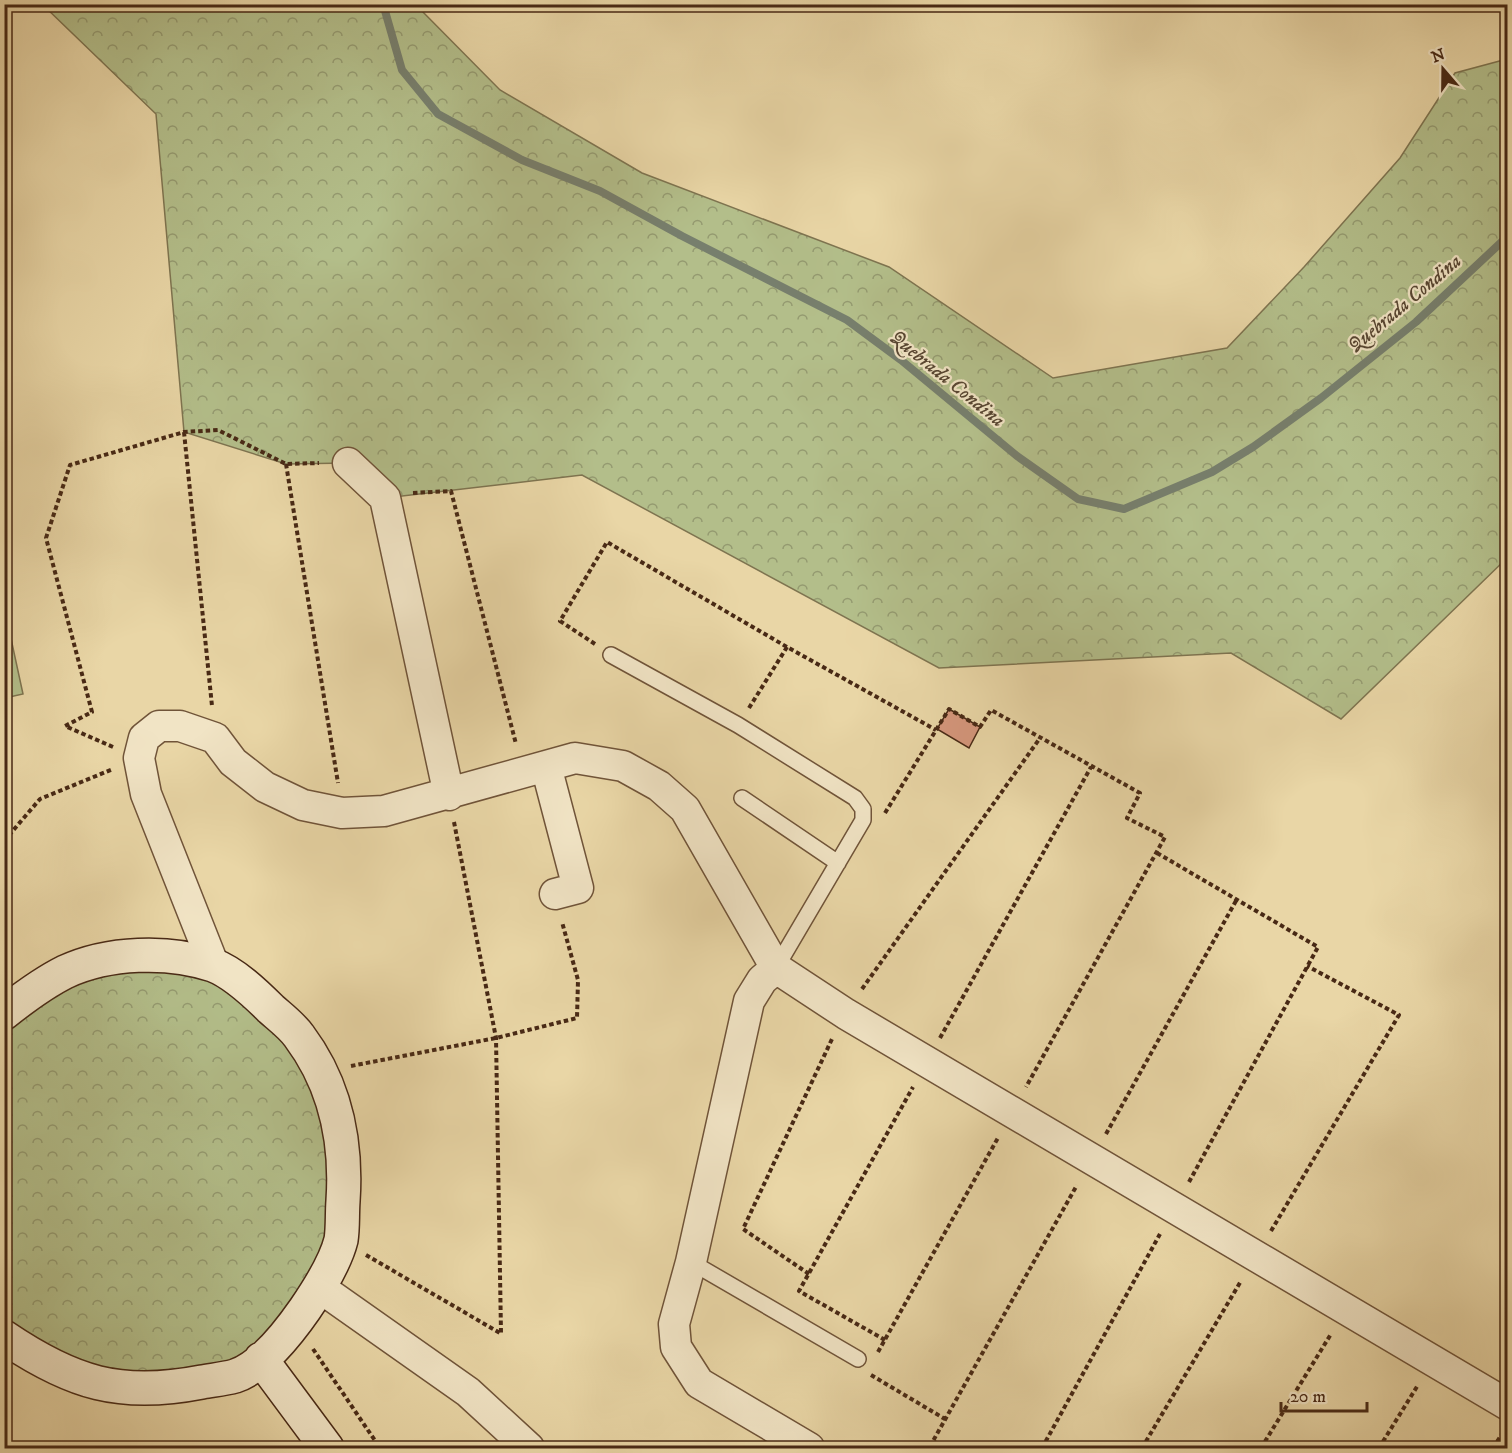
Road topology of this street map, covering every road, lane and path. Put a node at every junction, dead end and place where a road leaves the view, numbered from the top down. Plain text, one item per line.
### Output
1 (184, 432) junction
2 (348, 463) joint
3 (286, 464) junction
4 (385, 498) junction
5 (787, 647) junction
6 (611, 655) joint
7 (738, 725) junction
8 (936, 730) junction
9 (215, 738) junction
10 (1040, 738) junction
11 (139, 758) junction
12 (1091, 767) junction
13 (535, 770) junction
14 (449, 795) junction
15 (742, 798) dead end
16 (342, 813) junction
17 (881, 820) dead end
18 (4, 841) edge
19 (1157, 853) junction
20 (838, 863) junction
21 (555, 894) joint
22 (1237, 899) junction
23 (214, 966) junction
24 (1307, 966) junction
25 (776, 968) junction
26 (856, 996) dead end
27 (4, 1013) edge
28 (836, 1031) dead end
29 (496, 1038) junction
30 (927, 1062) junction
31 (321, 1072) junction
32 (1022, 1095) dead end
33 (1002, 1130) dead end
34 (1101, 1142) dead end
35 (1081, 1177) dead end
36 (1184, 1191) dead end
37 (1164, 1227) dead end
38 (1266, 1239) dead end
39 (340, 1240) junction
40 (691, 1262) junction
41 (809, 1274) junction
42 (1245, 1275) dead end
43 (319, 1287) junction
44 (1335, 1328) dead end
45 (4, 1337) edge
46 (310, 1344) dead end
47 (261, 1359) junction
48 (858, 1359) dead end
49 (866, 1372) dead end
50 (1421, 1380) dead end
51 (1506, 1417) edge
52 (945, 1419) junction
53 (327, 1449) edge
54 (380, 1449) edge
55 (529, 1449) edge
56 (808, 1449) edge
57 (945, 1449) edge
58 (1042, 1449) edge
59 (1142, 1449) edge
60 (1262, 1449) edge
61 (1379, 1449) edge
62 (1493, 1449) edge

1 - 3 path
1 - 9 path
1 - 11 path
2 - 3 path
2 - 4 street
3 - 16 path
4 - 13 path
4 - 14 street
5 - 6 path
5 - 7 path
5 - 8 path
6 - 7 lane
7 - 20 lane
8 - 10 path
8 - 17 path
9 - 11 street
9 - 16 street
10 - 12 path
10 - 26 path
11 - 18 path
11 - 23 street
12 - 19 path
12 - 30 path
13 - 14 street
13 - 21 street
13 - 25 street
14 - 16 street
14 - 29 path
15 - 20 lane
19 - 22 path
19 - 32 path
20 - 25 lane
21 - 29 path
22 - 24 path
22 - 34 path
23 - 27 main road
23 - 31 main road
24 - 36 path
24 - 38 path
25 - 30 street
25 - 40 street
28 - 41 path
29 - 31 path
29 - 39 path
30 - 41 path
30 - 51 street
31 - 39 main road
33 - 41 path
35 - 52 path
37 - 58 path
39 - 43 main road
40 - 48 lane
40 - 56 street
42 - 59 path
43 - 47 main road
43 - 55 street
44 - 60 path
45 - 47 main road
46 - 54 path
47 - 53 main road
49 - 52 path
50 - 61 path
51 - 62 path
52 - 57 path

